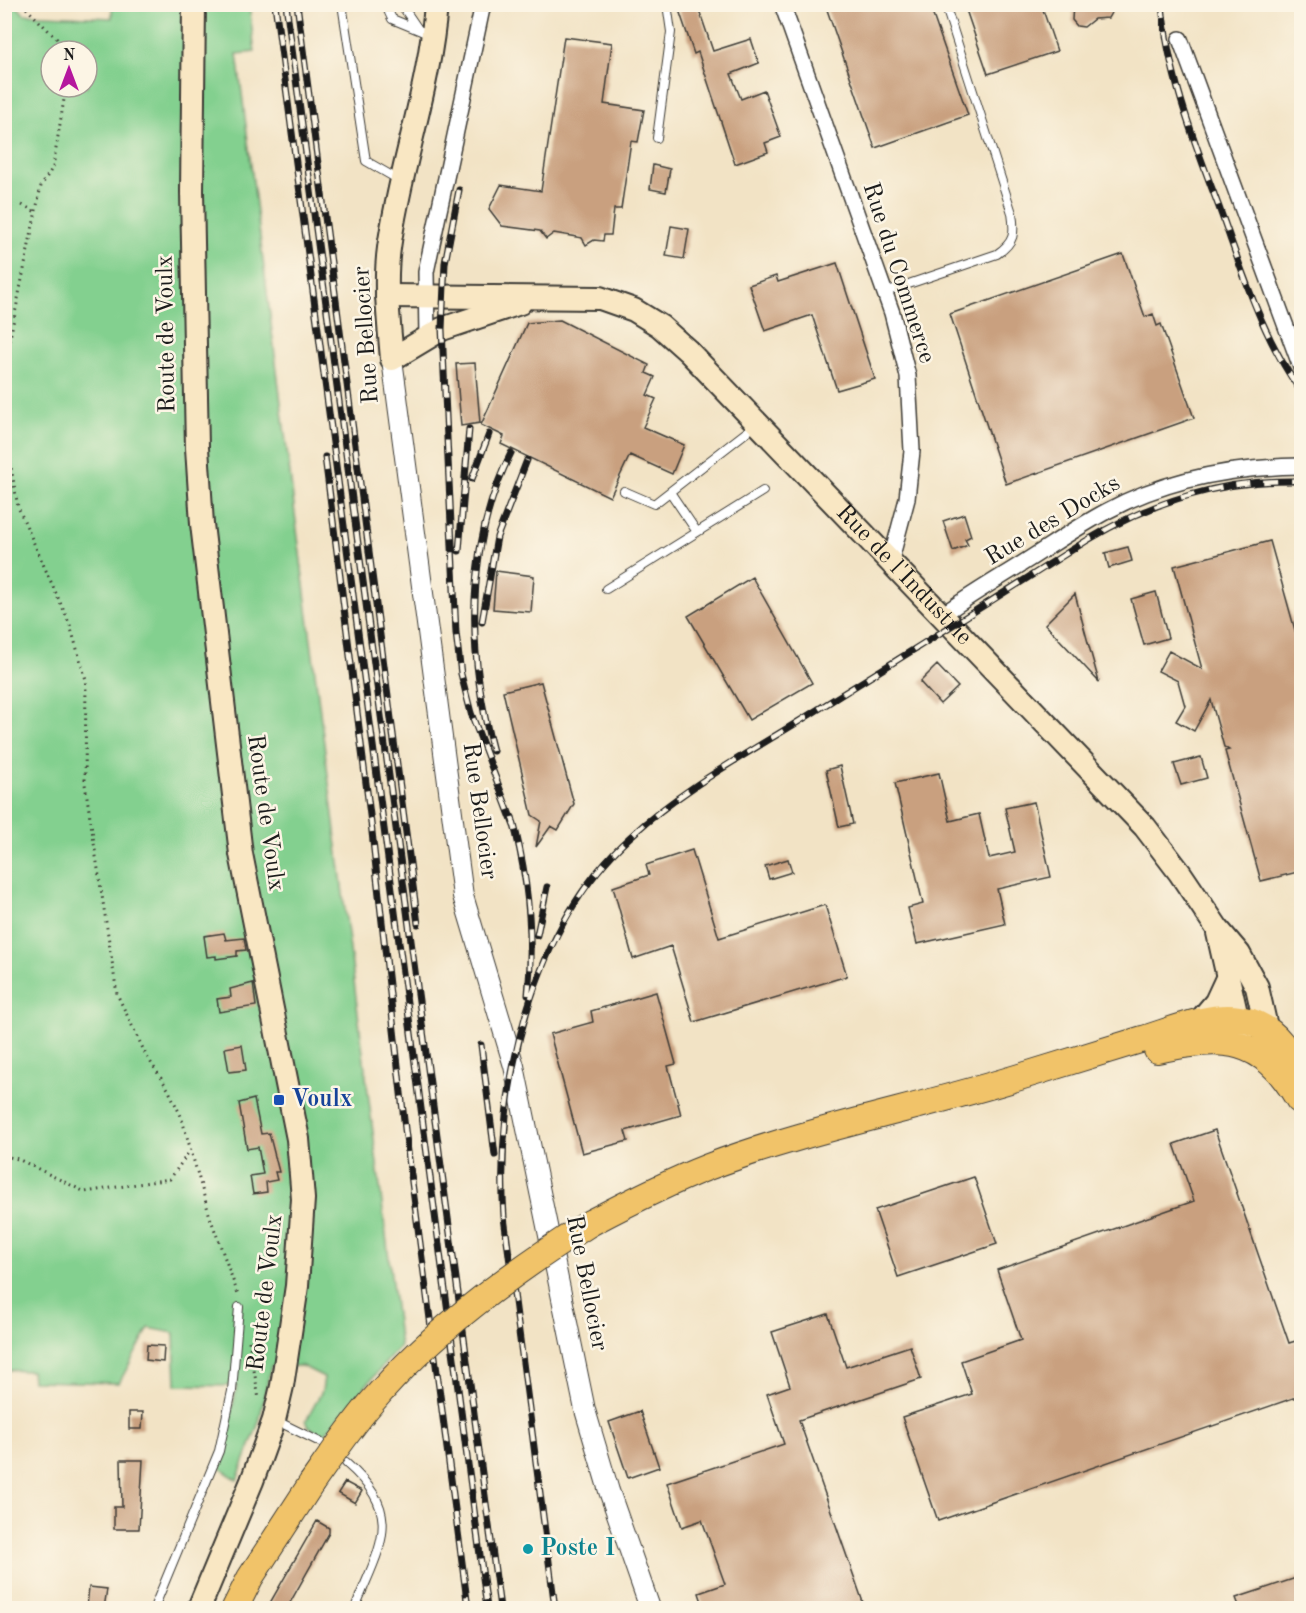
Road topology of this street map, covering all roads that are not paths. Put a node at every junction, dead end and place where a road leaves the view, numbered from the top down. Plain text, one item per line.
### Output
1 (194, 4) edge
2 (342, 4) edge
3 (385, 4) edge
4 (401, 4) edge
5 (436, 4) edge
6 (483, 4) edge
7 (667, 4) edge
8 (782, 4) edge
9 (945, 4) edge
10 (426, 33) junction
11 (1180, 39) dead end
12 (657, 138) dead end
13 (403, 182) junction
14 (885, 292) junction
15 (387, 297) junction
16 (426, 297) junction
17 (542, 297) junction
18 (427, 338) junction
19 (392, 359) junction
20 (1302, 370) edge
21 (758, 424) junction
22 (1302, 466) edge
23 (624, 490) dead end
24 (763, 491) dead end
25 (670, 492) junction
26 (697, 532) junction
27 (890, 563) junction
28 (606, 589) dead end
29 (941, 616) junction
30 (1217, 928) junction
31 (1229, 974) junction
32 (1254, 1018) junction
33 (1199, 1022) junction
34 (1243, 1045) junction
35 (1007, 1082) junction
36 (1302, 1088) edge
37 (1302, 1104) edge
38 (239, 1307) road end
39 (274, 1420) junction
40 (320, 1442) dead end
41 (346, 1462) dead end
42 (154, 1608) edge
43 (199, 1608) edge
44 (235, 1608) edge
45 (356, 1608) edge
46 (650, 1608) edge

1 - 39 main road, Route de Voulx
2 - 13 lane
3 - 10 lane
4 - 10 lane
5 - 10 main road, Rue Bellocier
6 - 16 street
7 - 12 lane
8 - 14 street, Rue du Commerce
9 - 14 lane
10 - 13 main road, Rue Bellocier
11 - 20 street
13 - 15 main road, Rue Bellocier
14 - 27 street, Rue du Commerce
15 - 16 main road, Rue de l'Industrie
15 - 19 main road, Rue Bellocier
16 - 17 main road, Rue de l'Industrie
16 - 18 street
17 - 18 main road
17 - 21 main road, Rue de l'Industrie
18 - 19 main road
19 - 46 street, Rue Bellocier
21 - 25 lane
21 - 27 main road, Rue de l'Industrie
22 - 29 street, Rue des Docks
23 - 25 lane
24 - 26 lane
25 - 26 lane
26 - 28 lane
27 - 29 main road, Rue de l'Industrie
29 - 30 main road, Rue de l'Industrie
30 - 31 main road
30 - 32 main road
31 - 32 main road
31 - 33 main road
32 - 33 main road
32 - 34 main road
32 - 36 main road
33 - 35 main road
34 - 35 main road
34 - 37 main road
35 - 44 main road, bridge
38 - 42 lane
39 - 40 lane
39 - 43 main road, Route de Voulx
41 - 45 lane

